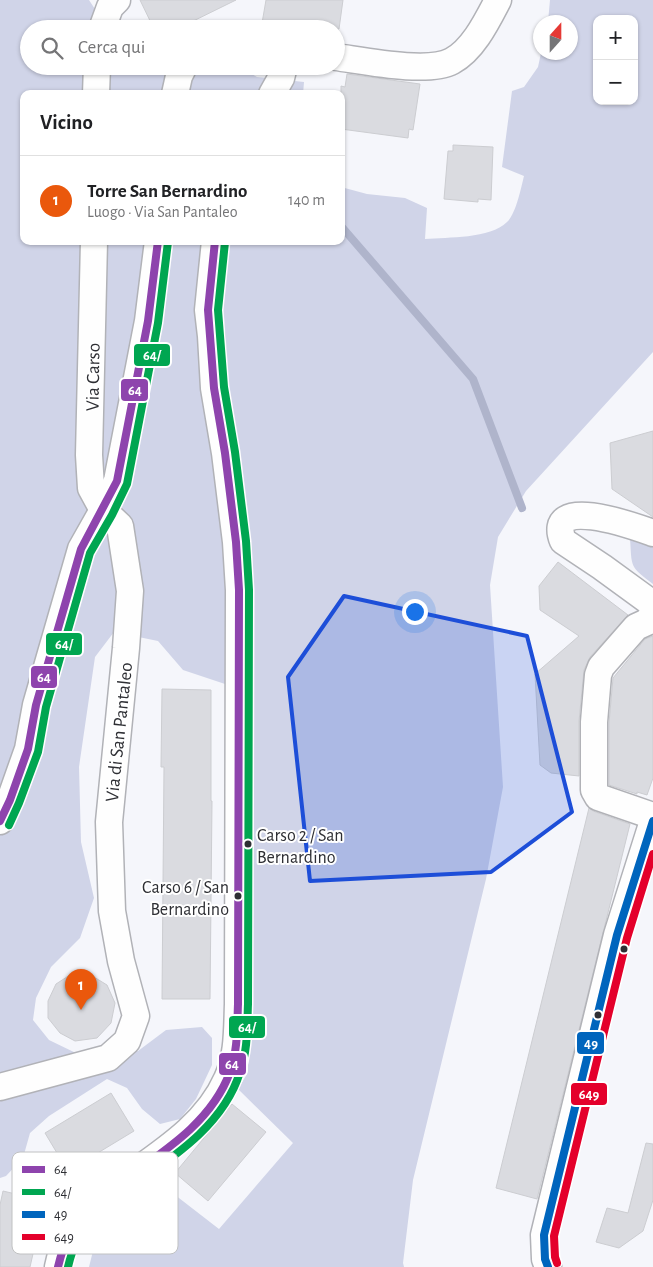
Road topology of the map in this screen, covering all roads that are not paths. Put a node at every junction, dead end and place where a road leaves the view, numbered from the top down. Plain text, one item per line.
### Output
1 (117, 0) edge
2 (498, 0) edge
3 (105, 20) edge
4 (345, 58) edge
5 (97, 75) edge
6 (180, 75) edge
7 (282, 75) edge
8 (96, 90) edge
9 (177, 90) edge
10 (274, 90) edge
11 (94, 245) edge
12 (158, 245) edge
13 (215, 245) edge
14 (103, 510) junction
15 (653, 534) edge
16 (653, 607) edge
17 (653, 614) edge
18 (653, 816) edge
19 (0, 821) edge
20 (653, 822) edge
21 (0, 1087) edge
22 (160, 1152) edge
23 (63, 1254) edge
24 (58, 1267) edge
25 (548, 1267) edge

1 - 3 street
2 - 4 street
5 - 8 street
6 - 9 street
7 - 10 street
11 - 14 street, Via Carso
12 - 14 street, Via Carso
13 - 22 street
14 - 19 street, Via Carso
14 - 21 street, Via di San Pantaleo
15 - 16 street
17 - 18 street
20 - 25 street
23 - 24 street

